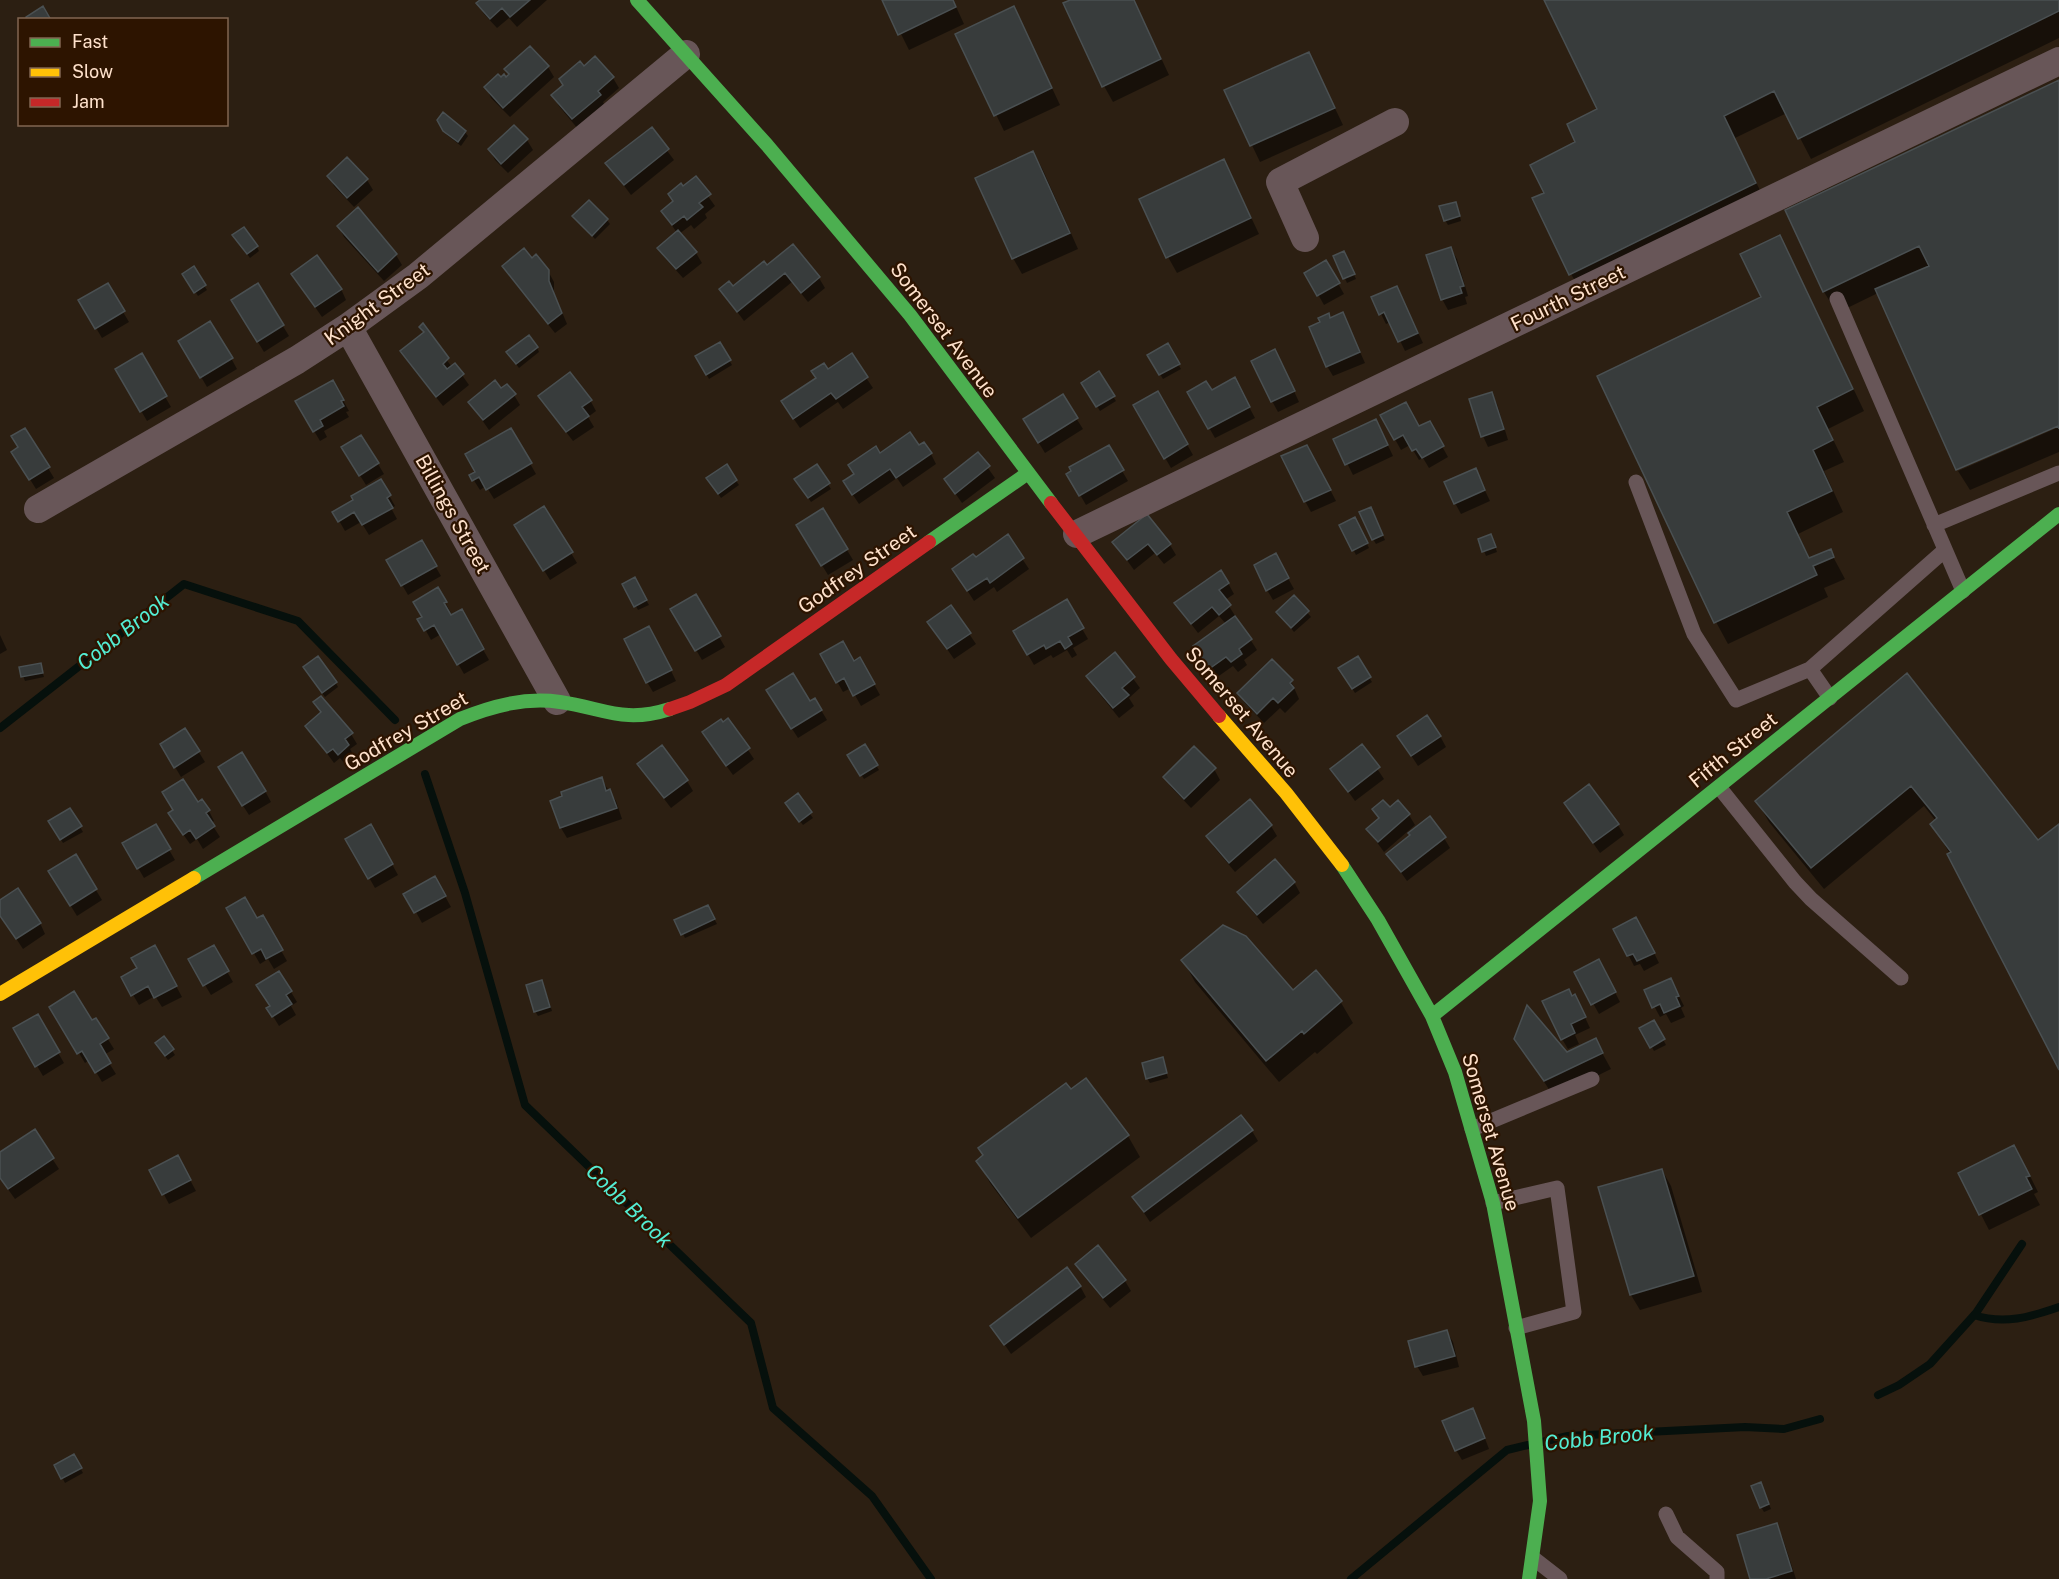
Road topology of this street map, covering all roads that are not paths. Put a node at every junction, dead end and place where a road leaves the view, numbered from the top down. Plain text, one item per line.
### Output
1 (636, 0) edge
2 (686, 54) junction
3 (2059, 61) edge
4 (1395, 122) dead end
5 (1305, 238) dead end
6 (1837, 299) dead end
7 (348, 327) junction
8 (1028, 473) junction
9 (2059, 473) edge
10 (1636, 483) dead end
11 (38, 509) dead end
12 (2059, 514) edge
13 (1934, 525) junction
14 (1077, 534) junction
15 (1945, 550) junction
16 (1963, 591) junction
17 (1810, 669) junction
18 (1830, 698) junction
19 (557, 701) junction
20 (1719, 787) junction
21 (1901, 978) dead end
22 (0, 994) edge
23 (1432, 1016) junction
24 (1592, 1079) dead end
25 (1472, 1129) junction
26 (1493, 1203) junction
27 (1516, 1328) junction
28 (1666, 1514) dead end
29 (1533, 1558) junction
30 (1529, 1579) edge
31 (1560, 1579) edge
32 (1717, 1579) edge

1 - 2 street, Somerset Avenue
2 - 7 street, Knight Street
2 - 8 street, Somerset Avenue
3 - 14 street, Fourth Street
4 - 5 street
6 - 13 lane
7 - 11 street, Knight Street
7 - 19 street, Billings Street
8 - 14 street, Somerset Avenue
8 - 19 street, Godfrey Street
9 - 13 lane
10 - 17 lane
12 - 16 street, Fifth Street
13 - 15 lane
14 - 23 street, Somerset Avenue
15 - 16 lane
15 - 17 lane
16 - 18 street, Fifth Street
17 - 18 lane
18 - 20 street, Fifth Street
19 - 22 street, Godfrey Street
20 - 21 lane
20 - 23 street, Fifth Street
23 - 25 street, Somerset Avenue
24 - 25 lane
25 - 26 street, Somerset Avenue
26 - 27 street, Somerset Avenue
26 - 27 lane
27 - 29 street, Somerset Avenue
28 - 32 lane
29 - 30 street, Somerset Avenue
29 - 31 lane

